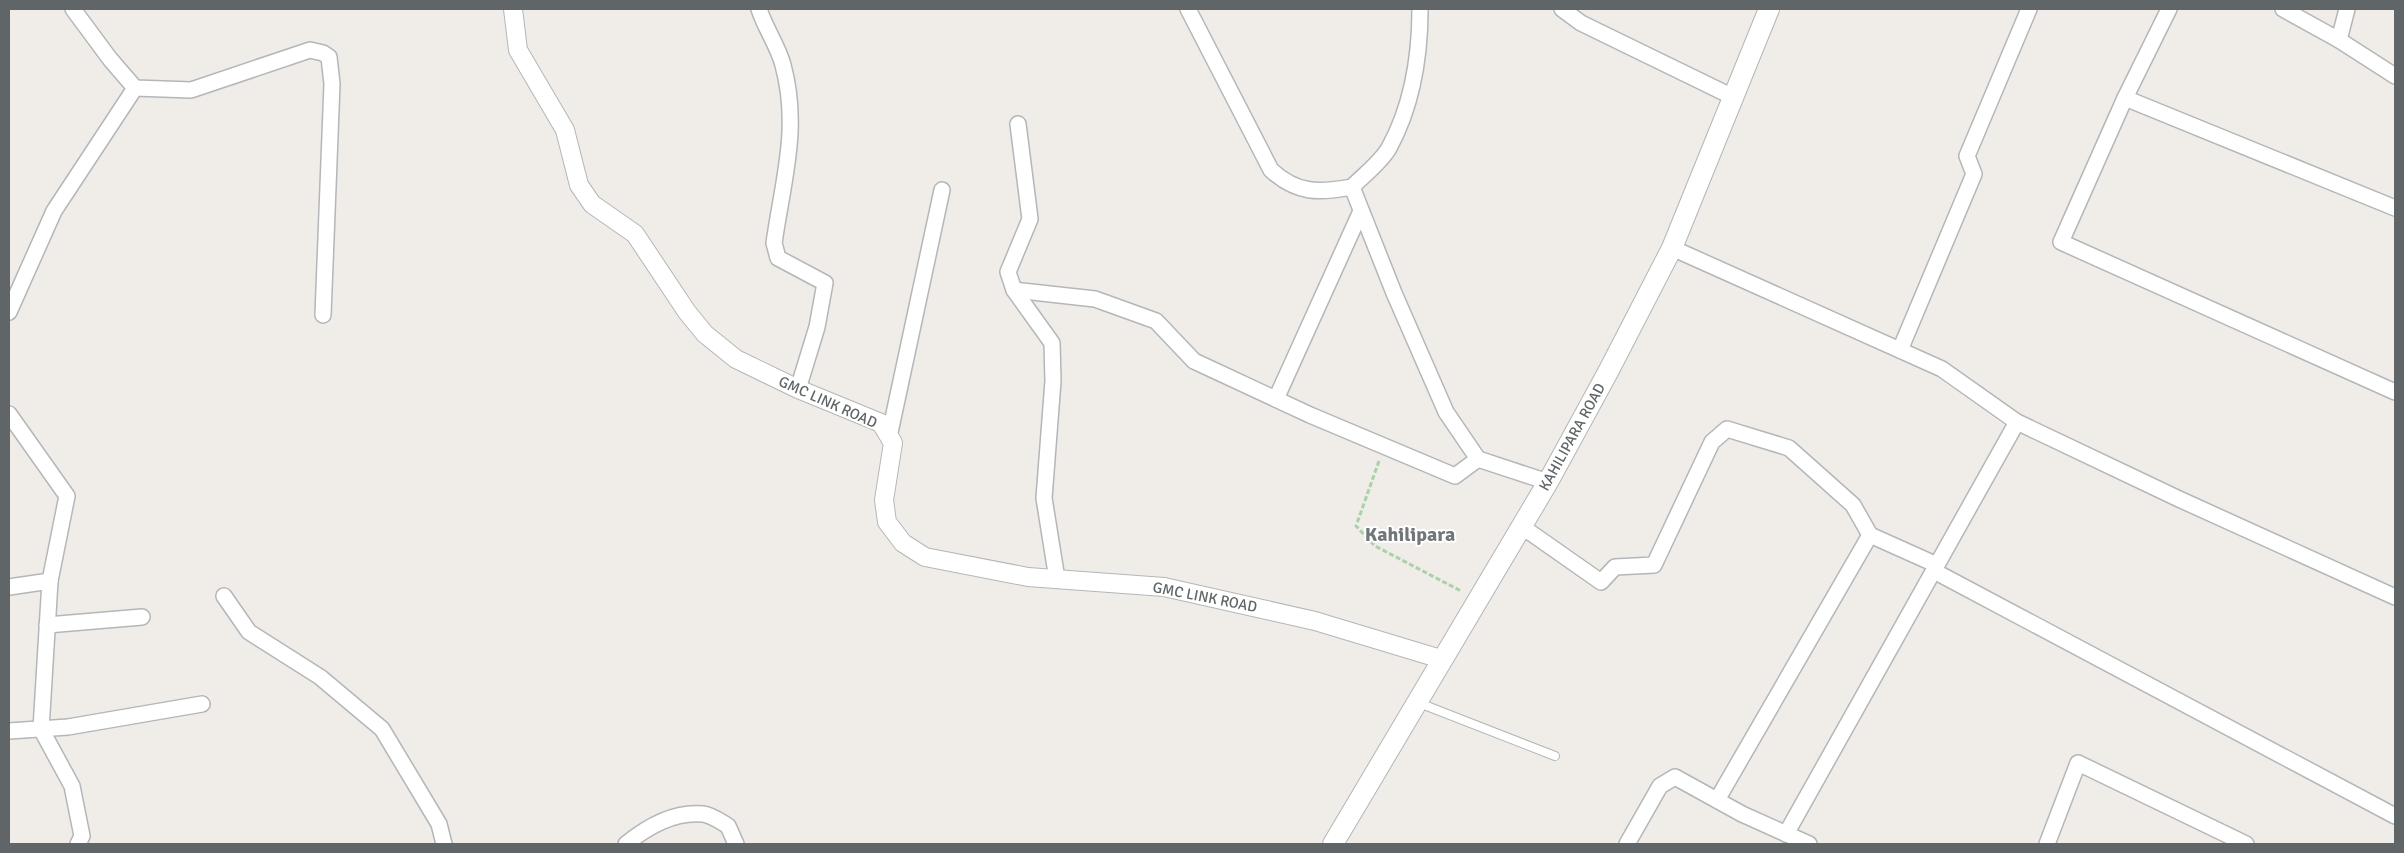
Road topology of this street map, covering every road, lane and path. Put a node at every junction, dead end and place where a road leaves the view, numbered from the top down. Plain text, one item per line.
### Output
1 (72, 9) edge
2 (513, 9) edge
3 (758, 9) edge
4 (1188, 9) edge
5 (1420, 9) edge
6 (1562, 9) edge
7 (1769, 9) edge
8 (2028, 9) edge
9 (2169, 9) edge
10 (2283, 9) edge
11 (2347, 9) edge
12 (2339, 40) junction
13 (2395, 76) edge
14 (135, 88) junction
15 (1733, 97) junction
16 (2125, 98) junction
17 (1018, 124) dead end
18 (1352, 187) junction
19 (942, 190) dead end
20 (2395, 208) edge
21 (1361, 211) junction
22 (1672, 248) junction
23 (1014, 290) junction
24 (9, 312) edge
25 (324, 315) dead end
26 (1900, 350) junction
27 (798, 389) junction
28 (2395, 392) edge
29 (1276, 399) junction
30 (9, 414) edge
31 (2017, 422) junction
32 (890, 437) junction
33 (1384, 446) junction
34 (1478, 459) junction
35 (1548, 482) junction
36 (1521, 526) junction
37 (1870, 535) junction
38 (1936, 568) junction
39 (1057, 579) junction
40 (50, 581) junction
41 (9, 587) edge
42 (1466, 593) dead end
43 (224, 596) dead end
44 (2395, 597) edge
45 (142, 617) dead end
46 (47, 625) junction
47 (1441, 659) junction
48 (1417, 703) junction
49 (202, 704) dead end
50 (41, 729) junction
51 (9, 731) edge
52 (1555, 756) dead end
53 (1717, 800) junction
54 (2395, 816) edge
55 (1786, 834) junction
56 (78, 844) edge
57 (444, 844) edge
58 (626, 844) edge
59 (736, 844) edge
60 (1336, 844) edge
61 (1627, 844) edge
62 (1809, 844) edge
63 (2047, 844) edge
64 (2246, 844) edge

1 - 14 street
2 - 27 street, GMC LINK ROAD
3 - 27 street
4 - 18 street
5 - 18 street
6 - 15 street
7 - 15 main road, KAHILIPARA ROAD
8 - 26 street
9 - 16 street
10 - 12 street
11 - 12 street
12 - 13 street
14 - 24 street
14 - 25 street
15 - 22 main road, KAHILIPARA ROAD
16 - 20 street
16 - 28 street
17 - 23 street
18 - 21 street
19 - 32 street
21 - 29 street
21 - 34 street
22 - 26 street
22 - 35 main road, KAHILIPARA ROAD
23 - 29 street
23 - 39 street
26 - 31 street
27 - 32 street, GMC LINK ROAD
29 - 33 street
30 - 40 street
31 - 38 street
31 - 44 street
32 - 39 street, GMC LINK ROAD
33 - 34 street
33 - 42 path
34 - 35 street
35 - 36 main road, KAHILIPARA ROAD
36 - 37 street
36 - 47 main road, KAHILIPARA ROAD
37 - 38 street
37 - 53 street
38 - 54 street
38 - 55 street
39 - 47 street, GMC LINK ROAD
40 - 41 street
40 - 46 street
43 - 57 street
45 - 46 street
46 - 50 street
47 - 48 main road, KAHILIPARA ROAD
48 - 52 lane
48 - 60 main road, KAHILIPARA ROAD
49 - 50 street
50 - 51 street
50 - 56 street
53 - 55 street
53 - 61 street
55 - 62 street
58 - 59 street
63 - 64 street

